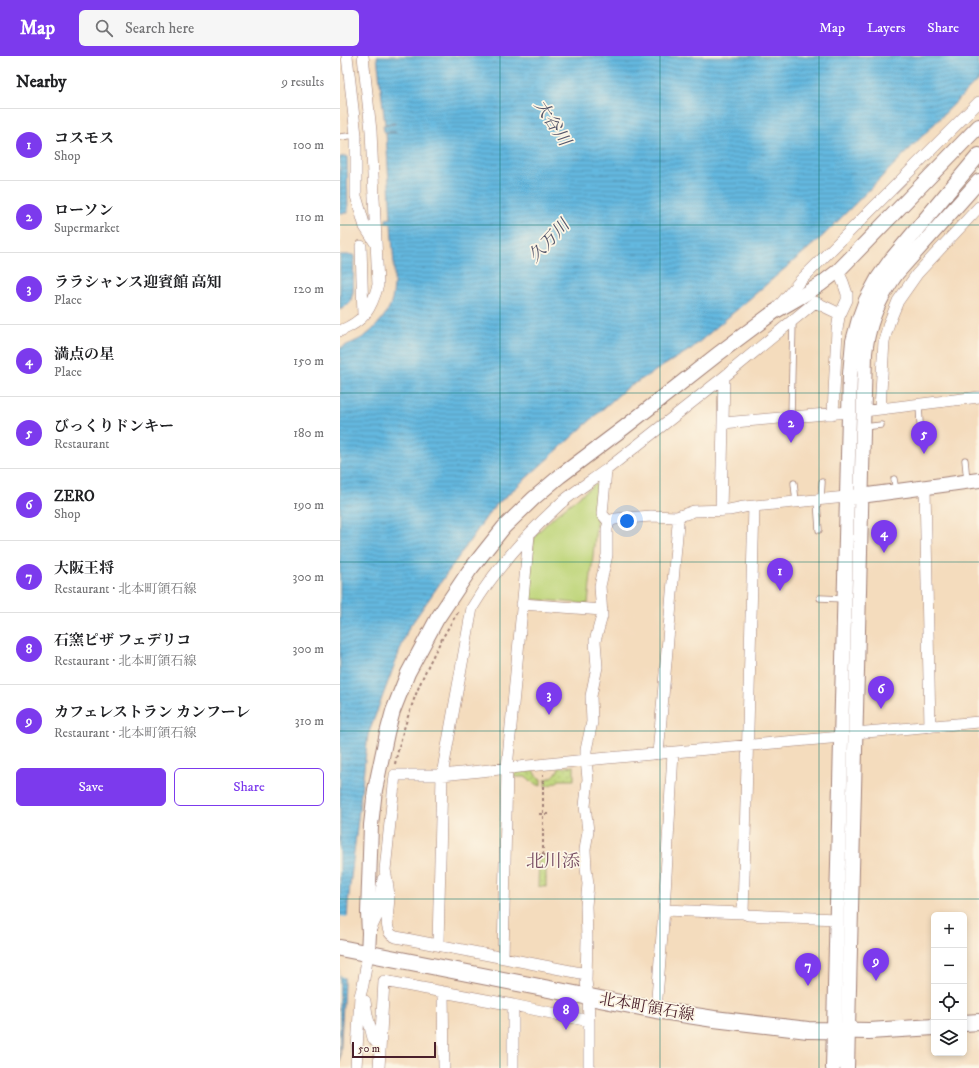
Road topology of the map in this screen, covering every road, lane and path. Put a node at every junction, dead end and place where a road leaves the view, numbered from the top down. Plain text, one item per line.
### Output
1 (347, 56) edge
2 (363, 56) edge
3 (979, 102) edge
4 (979, 126) edge
5 (356, 135) junction
6 (340, 136) edge
7 (979, 155) edge
8 (979, 181) edge
9 (979, 207) edge
10 (376, 244) junction
11 (361, 246) dead end
12 (838, 271) junction
13 (774, 312) junction
14 (840, 314) junction
15 (363, 316) junction
16 (793, 320) junction
17 (340, 331) edge
18 (724, 377) junction
19 (979, 398) edge
20 (918, 405) junction
21 (880, 409) junction
22 (864, 411) junction
23 (849, 412) junction
24 (827, 415) junction
25 (791, 417) junction
26 (724, 423) junction
27 (920, 423) dead end
28 (881, 425) dead end
29 (863, 427) junction
30 (965, 460) dead end
31 (606, 470) junction
32 (973, 481) edge
33 (822, 482) dead end
34 (794, 484) dead end
35 (925, 488) junction
36 (861, 495) junction
37 (846, 498) junction
38 (819, 500) junction
39 (796, 502) junction
40 (754, 506) junction
41 (721, 511) junction
42 (677, 517) junction
43 (609, 522) junction
44 (819, 530) dead end
45 (529, 535) junction
46 (820, 598) dead end
47 (844, 598) junction
48 (522, 604) junction
49 (460, 610) dead end
50 (602, 610) junction
51 (979, 722) edge
52 (930, 726) junction
53 (855, 733) junction
54 (841, 737) junction
55 (747, 746) junction
56 (673, 753) junction
57 (658, 754) junction
58 (586, 760) junction
59 (543, 764) junction
60 (507, 768) junction
61 (442, 774) junction
62 (395, 775) junction
63 (539, 814) dead end
64 (543, 814) junction
65 (548, 814) dead end
66 (538, 855) dead end
67 (543, 855) junction
68 (548, 855) dead end
69 (385, 870) junction
70 (664, 910) junction
71 (743, 913) junction
72 (836, 919) junction
73 (369, 933) junction
74 (438, 945) junction
75 (340, 948) edge
76 (364, 953) junction
77 (503, 957) junction
78 (586, 974) junction
79 (363, 985) junction
80 (443, 992) junction
81 (588, 997) junction
82 (513, 1005) junction
83 (656, 1010) junction
84 (589, 1021) junction
85 (979, 1022) edge
86 (967, 1023) edge
87 (931, 1027) edge
88 (841, 1030) junction
89 (380, 1046) junction
90 (356, 1068) edge
91 (379, 1068) edge
92 (444, 1068) edge
93 (513, 1068) edge
94 (588, 1068) edge
95 (833, 1068) edge
96 (847, 1068) edge

1 - 5 street
2 - 10 street
3 - 13 street
4 - 12 street
5 - 6 lane
5 - 10 street
7 - 23 street
8 - 22 street
9 - 21 street
10 - 15 street
11 - 15 street
12 - 13 street
12 - 14 street
13 - 73 street
14 - 16 street
14 - 24 street
15 - 17 street
16 - 18 street
16 - 25 lane
18 - 26 street
18 - 31 street
19 - 20 street
20 - 21 street
20 - 27 lane
21 - 22 street
22 - 29 street
23 - 24 street
23 - 37 street
24 - 25 street
25 - 26 street
26 - 41 street
28 - 29 lane
29 - 36 street
30 - 32 lane
31 - 43 street
31 - 45 street
32 - 35 street
33 - 38 lane
34 - 39 lane
35 - 36 street
35 - 52 street
36 - 37 street
36 - 53 street
37 - 38 street
37 - 47 street
38 - 39 street
38 - 44 lane
39 - 40 street
40 - 41 street
40 - 55 street
41 - 42 street
42 - 43 street
42 - 57 street
43 - 50 street
45 - 48 street
45 - 61 street
46 - 47 lane
47 - 54 street
48 - 50 street
48 - 60 street
49 - 62 path
50 - 58 street
51 - 52 street
52 - 53 street
53 - 88 street
54 - 55 street
54 - 72 street
55 - 56 street
55 - 71 street
56 - 57 street
56 - 70 street
57 - 58 street
58 - 59 street
58 - 78 street
59 - 60 street
59 - 64 path
60 - 61 street
60 - 77 street
61 - 62 street
61 - 74 street
62 - 69 street
63 - 64 path
64 - 65 path
64 - 67 path
66 - 67 path
67 - 68 path
69 - 73 street
69 - 74 street
70 - 71 street
70 - 83 street
71 - 72 street
72 - 88 street
73 - 76 street
74 - 77 street
75 - 76 main road, 北本町領石線
76 - 79 street
76 - 81 main road, 北本町領石線
77 - 78 street
78 - 81 street
79 - 89 street
79 - 90 street
80 - 82 street
80 - 89 street
80 - 92 street
81 - 83 main road, 北本町領石線
81 - 84 street
82 - 84 street
82 - 93 street
83 - 88 main road, 北本町領石線
84 - 94 street
85 - 86 main road
87 - 88 main road, 北本町領石線
88 - 95 street
88 - 96 street
89 - 91 street

